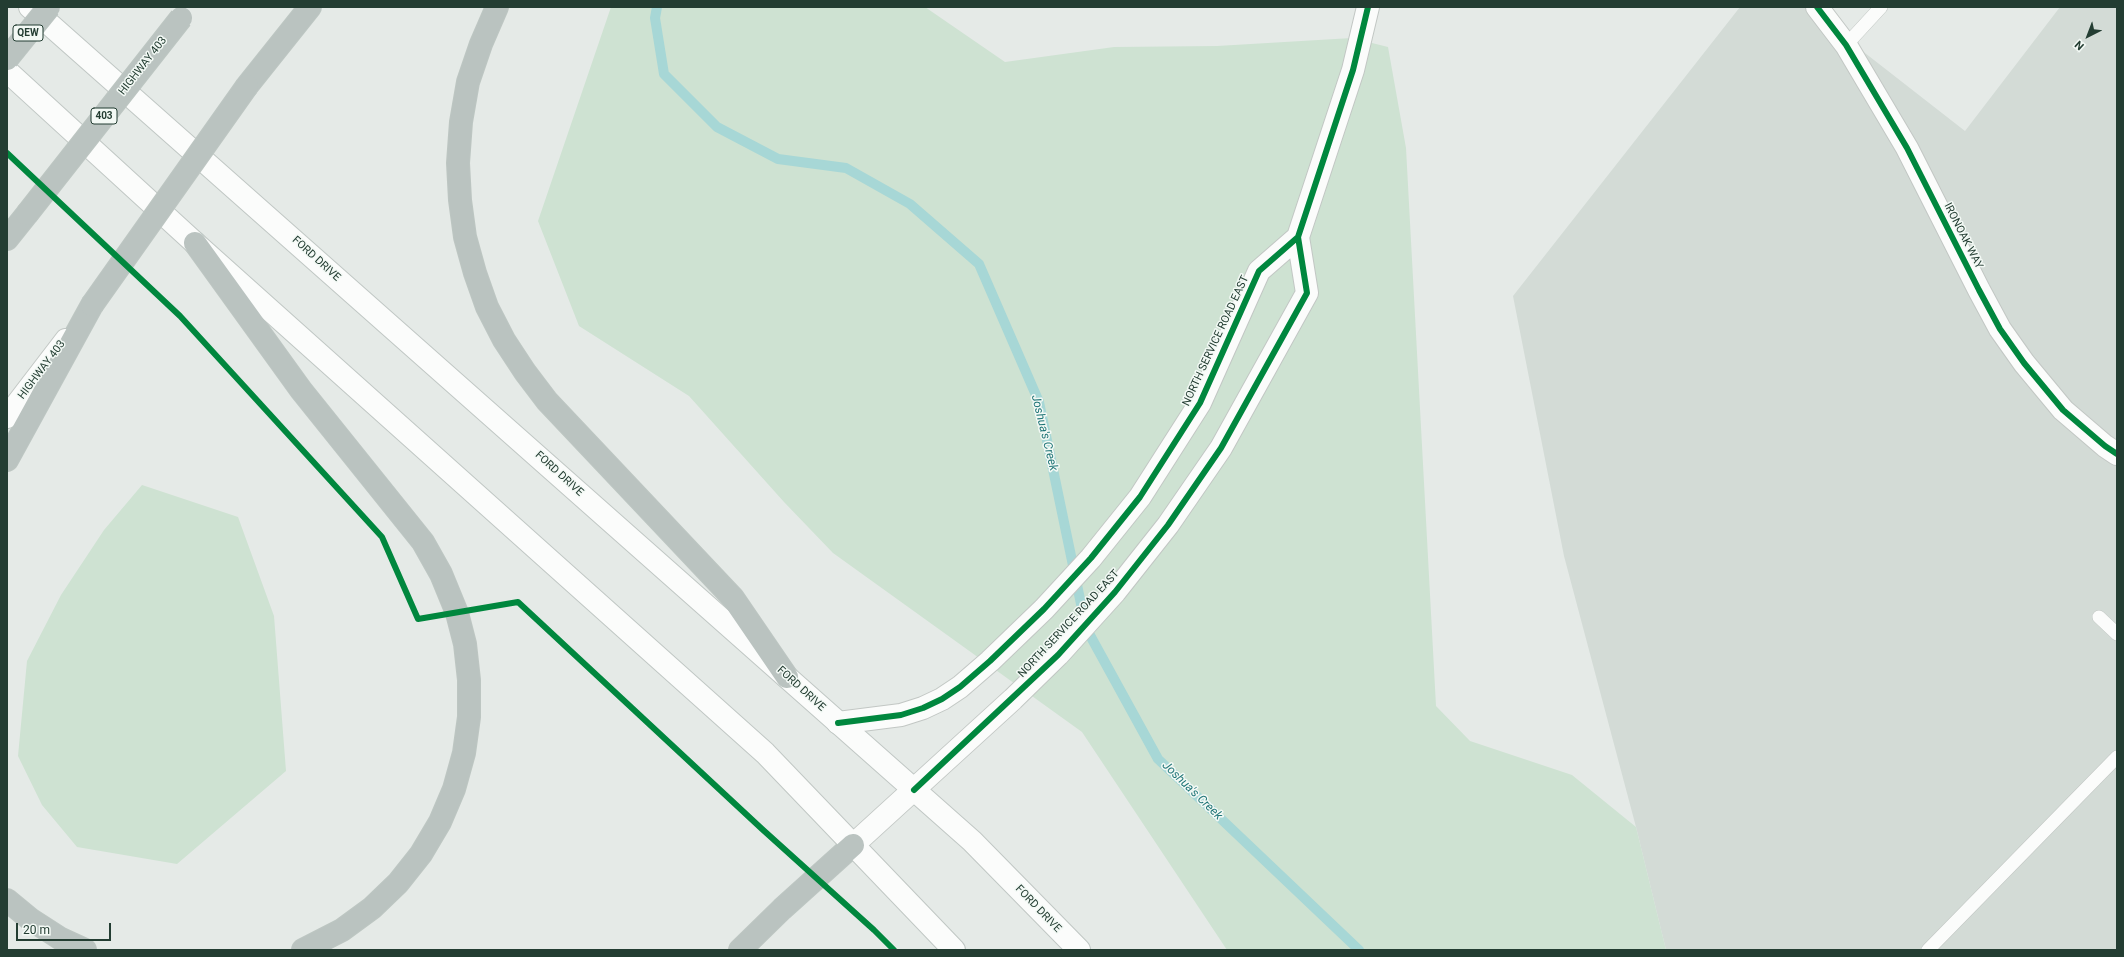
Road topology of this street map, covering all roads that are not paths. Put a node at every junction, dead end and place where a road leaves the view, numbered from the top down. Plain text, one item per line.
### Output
1 (30, 7) edge
2 (49, 7) edge
3 (310, 7) edge
4 (497, 7) edge
5 (1368, 7) edge
6 (1817, 7) edge
7 (1882, 7) edge
8 (185, 12) edge
9 (1846, 45) junction
10 (7, 59) edge
11 (7, 72) edge
12 (1298, 237) junction
13 (7, 239) edge
14 (195, 243) junction
15 (92, 305) junction
16 (7, 417) edge
17 (2117, 454) edge
18 (7, 460) edge
19 (2099, 617) dead end
20 (2117, 634) edge
21 (787, 677) junction
22 (838, 723) junction
23 (2117, 757) edge
24 (914, 790) junction
25 (854, 845) junction
26 (7, 900) edge
27 (85, 950) edge
28 (304, 950) edge
29 (740, 950) edge
30 (954, 950) edge
31 (1079, 950) edge
32 (1928, 950) edge

1 - 21 main road, FORD DRIVE
2 - 10 highway, QEW, bridge
3 - 15 highway, bridge
4 - 21 highway
5 - 12 main road, NORTH SERVICE ROAD EAST
6 - 9 main road, IRONOAK WAY
7 - 9 lane
8 - 13 highway, HIGHWAY 403 / 403, bridge
9 - 17 main road, IRONOAK WAY
11 - 14 main road
12 - 22 main road, NORTH SERVICE ROAD EAST
12 - 24 main road, NORTH SERVICE ROAD EAST
14 - 25 main road
14 - 28 highway
15 - 16 main road, HIGHWAY 403
15 - 18 highway
19 - 20 lane
21 - 22 main road, FORD DRIVE
22 - 24 main road, FORD DRIVE
23 - 32 lane
24 - 25 main road, NORTH SERVICE ROAD EAST
24 - 31 main road, FORD DRIVE
25 - 29 highway
25 - 30 main road
26 - 27 highway

